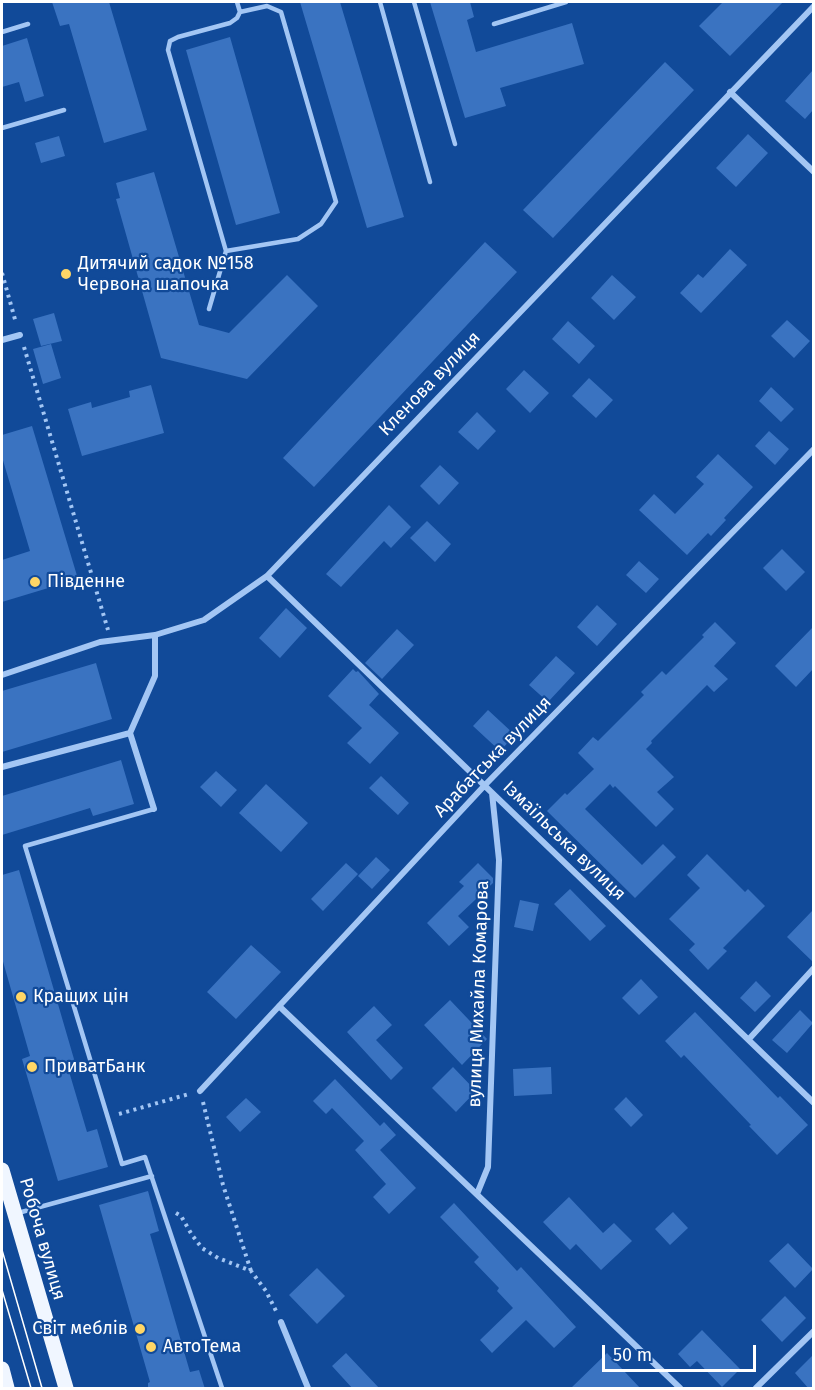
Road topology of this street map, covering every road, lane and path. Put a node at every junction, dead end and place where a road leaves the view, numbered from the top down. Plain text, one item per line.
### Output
1 (237, 2) edge
2 (380, 2) edge
3 (414, 2) edge
4 (566, 2) edge
5 (813, 6) edge
6 (240, 12) junction
7 (28, 24) dead end
8 (494, 24) dead end
9 (2, 32) edge
10 (730, 92) junction
11 (64, 110) dead end
12 (2, 128) edge
13 (455, 144) dead end
14 (813, 172) edge
15 (430, 182) dead end
16 (226, 251) junction
17 (2, 273) edge
18 (209, 309) dead end
19 (20, 335) junction
20 (2, 340) edge
21 (813, 449) edge
22 (267, 576) junction
23 (155, 635) junction
24 (111, 640) junction
25 (2, 675) edge
26 (130, 733) junction
27 (2, 767) edge
28 (485, 786) junction
29 (492, 793) junction
30 (154, 809) joint
31 (813, 969) edge
32 (279, 1006) junction
33 (749, 1039) junction
34 (200, 1091) junction
35 (813, 1103) edge
36 (108, 1118) junction
37 (2, 1170) edge
38 (152, 1176) junction
39 (477, 1194) junction
40 (161, 1206) junction
41 (15, 1214) junction
42 (251, 1271) junction
43 (281, 1322) joint
44 (813, 1331) edge
45 (2, 1369) edge
46 (7, 1389) edge
47 (66, 1389) edge
48 (222, 1389) edge
49 (308, 1389) edge
50 (680, 1389) edge
51 (756, 1389) edge

1 - 6 lane
2 - 15 lane
3 - 13 lane
4 - 8 lane
5 - 10 street, Кленова вулиця
6 - 16 lane
6 - 16 lane
7 - 9 lane
10 - 14 street
10 - 22 street, Кленова вулиця
11 - 12 lane
16 - 18 lane
17 - 19 path
19 - 20 street
19 - 24 path
21 - 28 street, Арабатська вулиця
22 - 23 street, Кленова вулиця
22 - 28 street, Ізмаїльська вулиця
23 - 24 street, Кленова вулиця
23 - 26 street
24 - 25 street, Кленова вулиця
26 - 27 street
26 - 30 street
28 - 29 street, Ізмаїльська вулиця
28 - 32 street, Арабатська вулиця
29 - 33 street, Ізмаїльська вулиця
29 - 39 street, вулиця Михайла Комарова
30 - 36 lane
31 - 33 street
32 - 34 street, Арабатська вулиця
32 - 39 street
33 - 35 street, Ізмаїльська вулиця
34 - 36 path
34 - 42 path
36 - 38 lane
37 - 41 main road, Робоча вулиця
38 - 40 lane
38 - 41 lane
39 - 50 street
40 - 42 path
40 - 48 lane
41 - 47 main road, Робоча вулиця
42 - 43 path
43 - 49 street
44 - 51 street
45 - 46 main road

